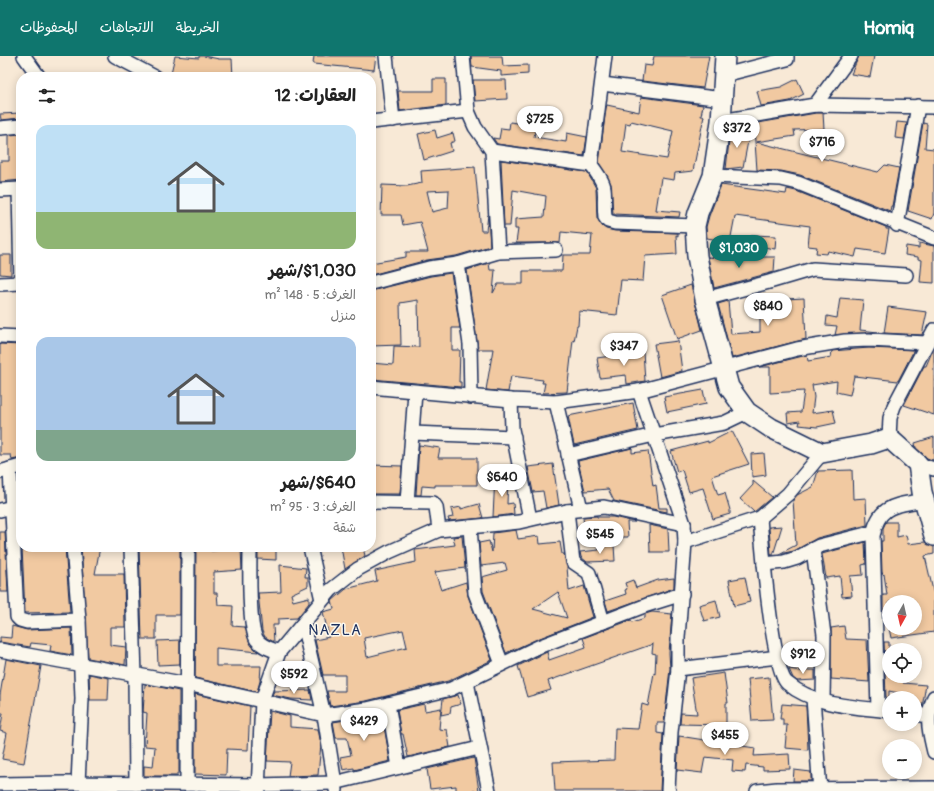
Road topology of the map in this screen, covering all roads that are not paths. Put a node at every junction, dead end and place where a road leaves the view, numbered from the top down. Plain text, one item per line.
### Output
1 (24, 56) edge
2 (115, 56) edge
3 (386, 56) edge
4 (463, 56) edge
5 (605, 56) edge
6 (725, 56) edge
7 (788, 56) edge
8 (851, 56) edge
9 (35, 72) edge
10 (145, 72) edge
11 (724, 75) junction
12 (602, 84) junction
13 (723, 99) junction
14 (815, 105) junction
15 (918, 106) junction
16 (934, 107) edge
17 (468, 111) junction
18 (393, 120) junction
19 (721, 121) junction
20 (376, 122) edge
21 (16, 126) edge
22 (0, 128) edge
23 (492, 151) junction
24 (591, 165) junction
25 (713, 176) junction
26 (16, 189) edge
27 (0, 190) edge
28 (897, 225) junction
29 (695, 226) junction
30 (934, 238) edge
31 (556, 250) dead end
32 (498, 252) junction
33 (458, 264) junction
34 (906, 275) dead end
35 (376, 282) edge
36 (16, 283) edge
37 (0, 284) edge
38 (705, 299) junction
39 (934, 330) edge
40 (0, 336) edge
41 (16, 337) edge
42 (926, 343) junction
43 (723, 370) junction
44 (376, 388) edge
45 (639, 391) junction
46 (416, 392) junction
47 (471, 397) junction
48 (511, 400) junction
49 (556, 402) junction
50 (747, 412) junction
51 (412, 433) junction
52 (654, 436) junction
53 (514, 437) junction
54 (889, 438) junction
55 (822, 453) junction
56 (568, 456) junction
57 (926, 466) edge
58 (10, 469) edge
59 (924, 500) junction
60 (376, 502) edge
61 (407, 502) junction
62 (11, 507) edge
63 (581, 509) junction
64 (567, 511) junction
65 (760, 518) junction
66 (530, 519) junction
67 (684, 524) junction
68 (470, 527) junction
69 (440, 530) junction
70 (874, 532) junction
71 (934, 536) edge
72 (685, 542) junction
73 (813, 549) junction
74 (73, 552) edge
75 (131, 552) edge
76 (188, 552) edge
77 (250, 552) edge
78 (311, 552) edge
79 (764, 564) junction
80 (682, 594) junction
81 (322, 600) junction
82 (79, 620) junction
83 (603, 622) junction
84 (302, 624) junction
85 (0, 650) edge
86 (279, 652) junction
87 (778, 658) junction
88 (502, 664) junction
89 (82, 665) junction
90 (678, 669) junction
91 (135, 676) junction
92 (467, 682) junction
93 (187, 684) junction
94 (882, 691) edge
95 (934, 697) edge
96 (818, 699) junction
97 (262, 700) junction
98 (388, 704) junction
99 (882, 710) edge
100 (922, 714) edge
101 (324, 715) junction
102 (922, 718) edge
103 (479, 748) junction
104 (934, 752) edge
105 (399, 767) junction
106 (0, 784) edge
107 (82, 785) edge
108 (141, 786) edge
109 (190, 786) edge
110 (335, 787) edge
111 (258, 788) edge
112 (934, 788) edge
113 (772, 790) edge
114 (820, 790) edge
115 (489, 791) edge
116 (669, 791) edge
117 (757, 791) edge

1 - 9 street
2 - 10 street
3 - 18 street
4 - 17 street
5 - 12 street
6 - 11 street
7 - 11 street
8 - 14 street
11 - 13 street
12 - 13 street
12 - 24 street
13 - 19 street
14 - 15 street
14 - 19 street
15 - 16 street
15 - 28 street
17 - 18 street
17 - 23 street
18 - 20 street
19 - 25 street
21 - 22 street
23 - 24 street
23 - 32 street
24 - 29 street
25 - 28 street
25 - 29 street
26 - 27 street
28 - 30 street
29 - 38 street
31 - 32 street
32 - 33 street
33 - 35 street
33 - 47 street
34 - 38 street
36 - 37 street
38 - 43 street
39 - 42 street
40 - 41 street
42 - 43 street
42 - 54 street
43 - 45 street
43 - 50 street
44 - 46 street
45 - 49 street
45 - 52 street
46 - 47 street
46 - 51 street
47 - 48 street
48 - 49 street
48 - 53 street
49 - 56 street
50 - 52 street
50 - 55 street
51 - 53 street
51 - 61 street
52 - 56 street
52 - 67 street
53 - 66 street
54 - 55 street
54 - 57 street
55 - 65 street
56 - 63 street
57 - 59 street
58 - 62 street
59 - 70 street
59 - 71 street
60 - 61 street
61 - 69 street
62 - 82 street
63 - 64 street
63 - 67 street
64 - 66 street
64 - 83 street
65 - 72 street
65 - 79 street
66 - 68 street
67 - 72 street
68 - 69 street
68 - 88 street
69 - 81 street
70 - 73 street
70 - 94 street
72 - 80 street
73 - 79 street
73 - 96 street
74 - 82 street
75 - 91 street
76 - 93 street
77 - 86 street
78 - 81 street
79 - 87 street
80 - 83 street
80 - 90 street
81 - 84 street
82 - 89 street
83 - 88 street
84 - 86 street
84 - 101 street
85 - 89 street
86 - 97 street
87 - 90 street
87 - 96 street
88 - 92 street
89 - 91 street
89 - 107 street
90 - 116 street
91 - 93 street
91 - 108 street
92 - 98 street
92 - 103 street
93 - 97 street
93 - 109 street
95 - 100 street
96 - 99 street
96 - 114 street
97 - 101 street
97 - 111 street
98 - 101 street
98 - 105 street
101 - 110 street
102 - 104 street
103 - 105 street
103 - 115 street
105 - 110 street
106 - 107 street
107 - 108 street
108 - 109 street
109 - 111 street
110 - 111 street
112 - 114 street
113 - 114 street
113 - 117 street

